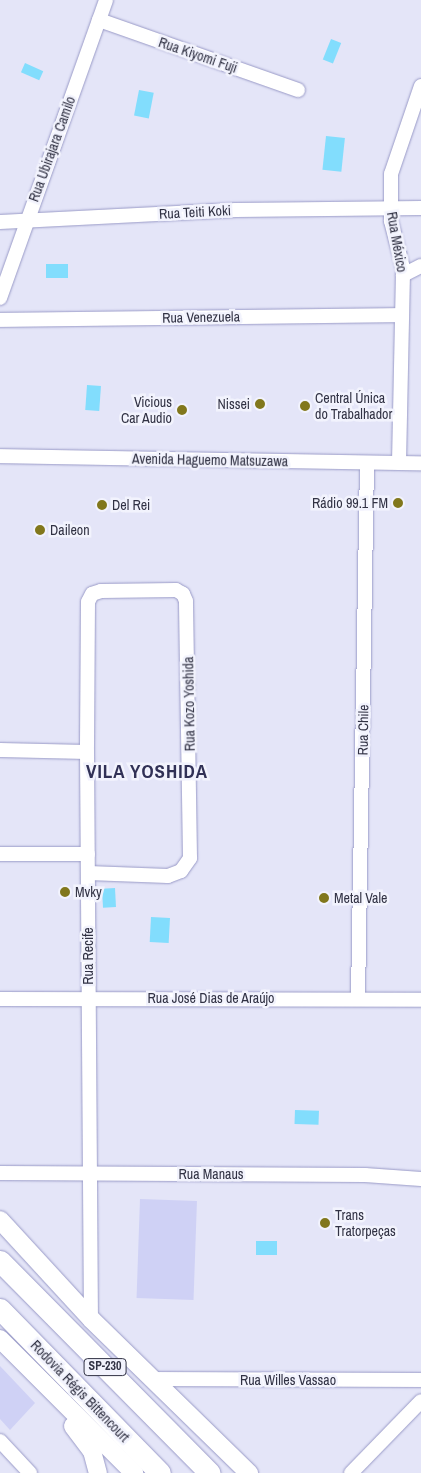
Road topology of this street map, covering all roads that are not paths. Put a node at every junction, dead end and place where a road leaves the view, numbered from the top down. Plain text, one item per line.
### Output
1 (106, 0) edge
2 (99, 20) junction
3 (421, 86) edge
4 (298, 90) dead end
5 (421, 208) edge
6 (391, 209) junction
7 (25, 221) junction
8 (0, 222) edge
9 (421, 266) edge
10 (403, 275) junction
11 (0, 298) edge
12 (402, 315) junction
13 (0, 320) edge
14 (0, 456) edge
15 (368, 463) junction
16 (399, 463) junction
17 (421, 463) edge
18 (92, 594) joint
19 (0, 750) edge
20 (87, 752) junction
21 (0, 854) edge
22 (88, 854) junction
23 (88, 873) junction
24 (89, 998) junction
25 (358, 998) junction
26 (0, 999) edge
27 (421, 1000) edge
28 (0, 1173) edge
29 (90, 1174) junction
30 (421, 1179) edge
31 (0, 1220) edge
32 (0, 1261) edge
33 (0, 1309) edge
34 (90, 1318) junction
35 (0, 1339) edge
36 (41, 1378) junction
37 (154, 1379) junction
38 (421, 1380) edge
39 (421, 1401) edge
40 (0, 1441) edge
41 (30, 1473) edge
42 (97, 1473) edge
43 (134, 1473) edge
44 (160, 1473) edge
45 (210, 1473) edge
46 (248, 1473) edge
47 (350, 1473) edge

1 - 2 street, Rua Ubirajara Camilo
2 - 4 street, Rua Kiyomi Fuji
2 - 7 street, Rua Ubirajara Camilo
3 - 6 street, Rua México
5 - 6 street, Rua Teiti Koki
6 - 7 street, Rua Teiti Koki
6 - 10 street, Rua México
7 - 8 street, Rua Teiti Koki
7 - 11 street, Rua Ubirajara Camilo
9 - 10 street
10 - 12 street, Rua México
12 - 13 street, Rua Venezuela
12 - 16 street, Rua México
14 - 15 street, Avenida Haguemo Matsuzawa
15 - 16 street, Avenida Haguemo Matsuzawa
15 - 25 street, Rua Chile
16 - 17 street, Avenida Haguemo Matsuzawa
18 - 20 street, Rua Recife
18 - 23 street, Rua Kozo Yoshida
19 - 20 street
20 - 22 street, Rua Recife
21 - 22 street
22 - 23 street, Rua Recife
23 - 24 street, Rua Recife
24 - 25 street, Rua José Dias de Araújo
24 - 26 street, Rua José Dias de Araújo
24 - 29 street, Rua Recife
25 - 27 street, Rua José Dias de Araújo
28 - 29 street, Rua Manaus
29 - 30 street, Rua Manaus
29 - 34 street, Rua Recife
31 - 34 main road
32 - 45 highway, SP-230
33 - 44 highway, Rodovia Régis Bittencourt / SP-230
34 - 37 main road
35 - 36 main road
36 - 42 main road
36 - 43 main road
37 - 38 street, Rua Willes Vassao
37 - 46 main road
39 - 47 street
40 - 41 street

